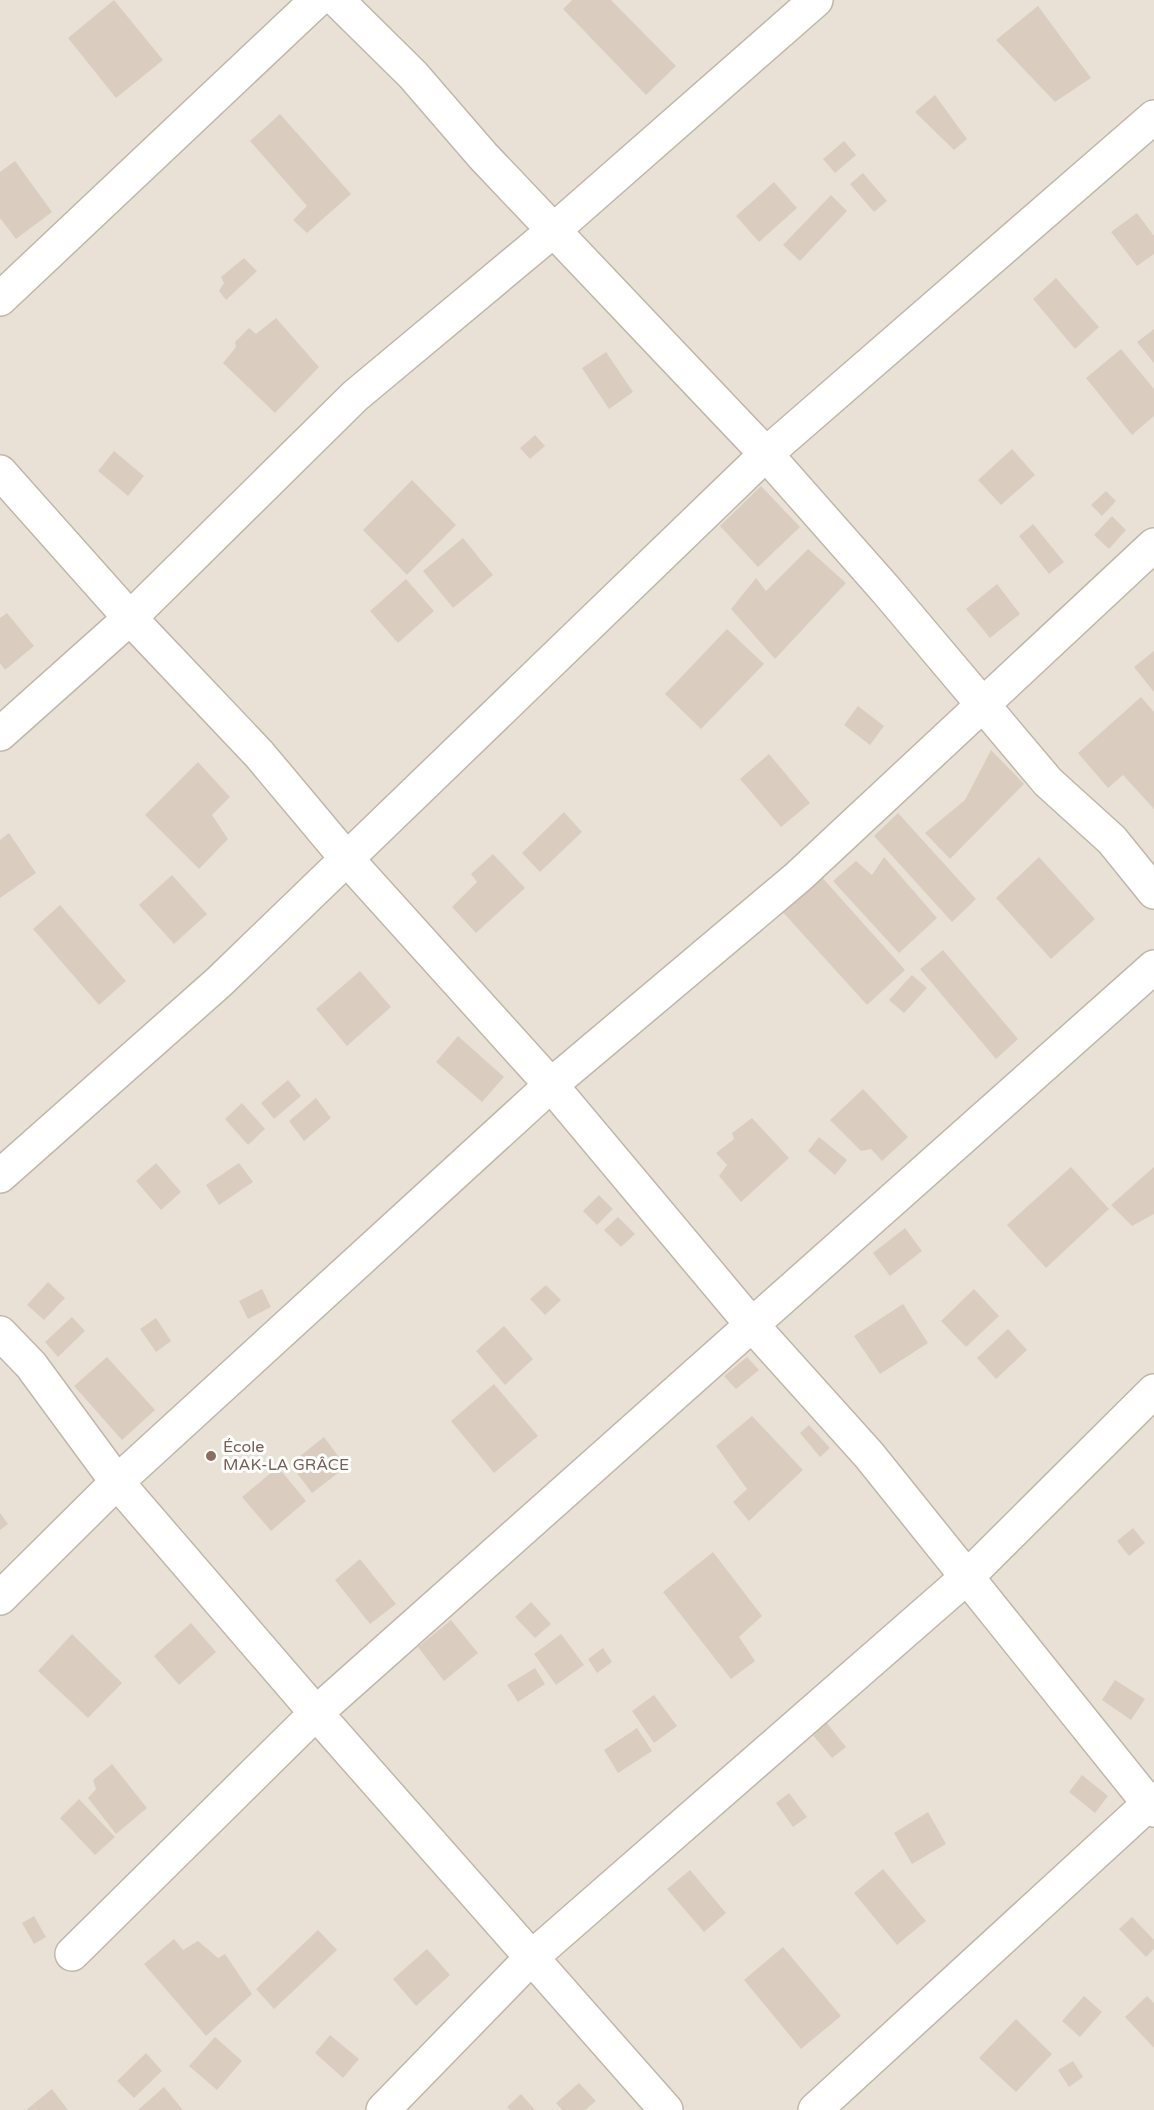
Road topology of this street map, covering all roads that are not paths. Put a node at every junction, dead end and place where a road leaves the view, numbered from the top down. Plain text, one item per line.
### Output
1 (316, 0) edge
2 (337, 0) edge
3 (816, 0) edge
4 (1154, 117) edge
5 (554, 230) junction
6 (0, 299) edge
7 (766, 454) junction
8 (0, 472) edge
9 (1154, 544) edge
10 (130, 618) junction
11 (980, 704) junction
12 (0, 734) edge
13 (347, 858) junction
14 (1154, 892) edge
15 (1154, 967) edge
16 (551, 1085) junction
17 (0, 1176) edge
18 (752, 1325) junction
19 (0, 1333) edge
20 (1154, 1391) edge
21 (117, 1482) junction
22 (967, 1577) junction
23 (0, 1598) edge
24 (316, 1713) junction
25 (1152, 1804) edge
26 (72, 1954) dead end
27 (532, 1957) junction
28 (383, 2110) edge
29 (666, 2110) edge
30 (815, 2110) edge

1 - 6 street
2 - 5 street
3 - 5 street
4 - 7 street
5 - 7 street
5 - 10 street
7 - 11 street
7 - 13 street
8 - 10 street
9 - 11 street
10 - 12 street
10 - 13 street
11 - 14 street
11 - 16 street
13 - 16 street
13 - 17 street
15 - 18 street
16 - 18 street
16 - 21 street
18 - 22 street
18 - 24 street
19 - 21 street
20 - 22 street
21 - 23 street
21 - 24 street
22 - 25 street
22 - 27 street
24 - 26 street
24 - 27 street
25 - 30 street
27 - 28 street
27 - 29 street

